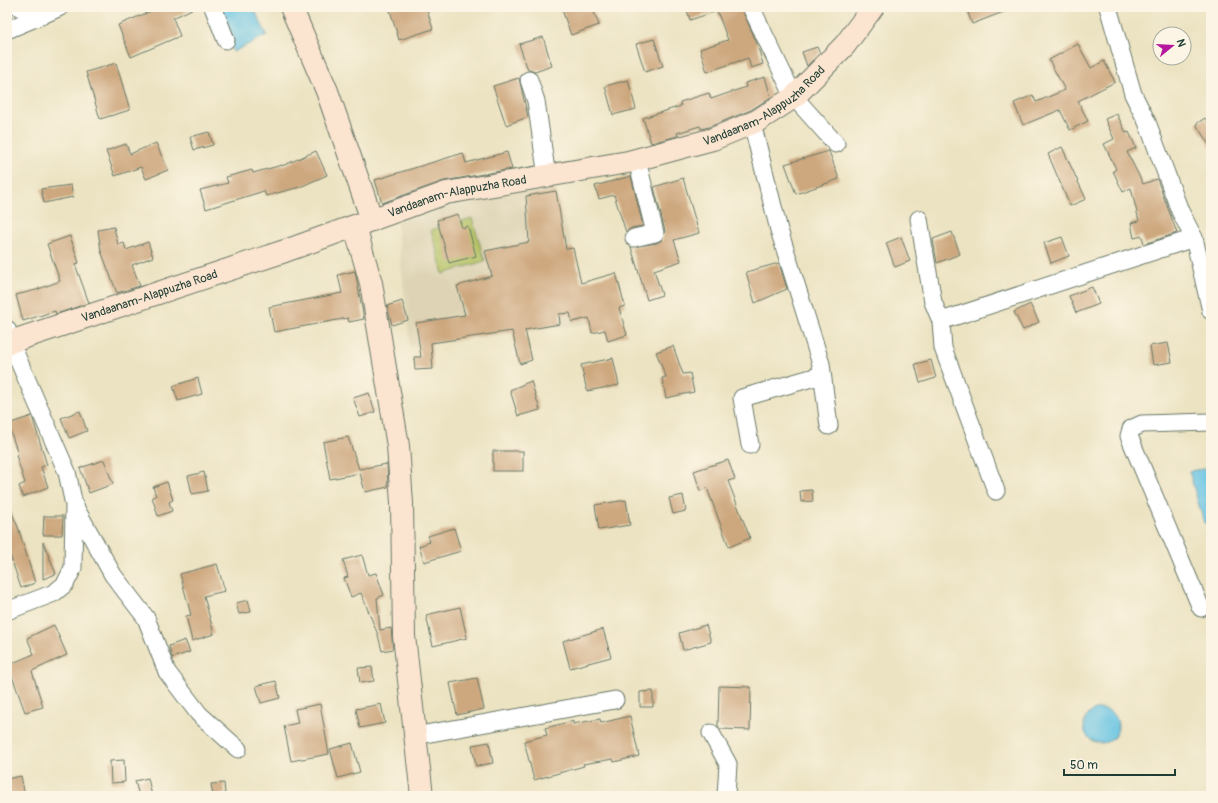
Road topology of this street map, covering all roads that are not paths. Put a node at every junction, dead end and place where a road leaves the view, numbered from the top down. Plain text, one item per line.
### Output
1 (19, 7) edge
2 (60, 7) edge
3 (213, 7) edge
4 (292, 7) edge
5 (751, 7) edge
6 (872, 7) edge
7 (1108, 7) edge
8 (38, 17) junction
9 (7, 30) edge
10 (226, 40) dead end
11 (530, 80) dead end
12 (794, 97) junction
13 (752, 123) junction
14 (836, 144) dead end
15 (637, 160) junction
16 (547, 177) junction
17 (919, 220) dead end
18 (364, 224) junction
19 (634, 238) dead end
20 (1194, 238) junction
21 (1210, 303) edge
22 (941, 321) junction
23 (8, 338) edge
24 (822, 375) junction
25 (1211, 422) edge
26 (829, 426) dead end
27 (750, 444) dead end
28 (996, 491) dead end
29 (74, 505) junction
30 (1201, 608) dead end
31 (7, 611) edge
32 (615, 700) dead end
33 (711, 733) dead end
34 (414, 736) junction
35 (238, 749) dead end
36 (422, 796) edge
37 (726, 796) edge

1 - 8 street
2 - 8 street
3 - 10 street
4 - 18 main road
5 - 12 street
6 - 12 main road, Vandaanam-Alappuzha Road
7 - 20 street
8 - 9 street
11 - 16 street
12 - 13 main road, Vandaanam-Alappuzha Road
12 - 14 street
13 - 15 main road, Vandaanam-Alappuzha Road
13 - 24 street
15 - 16 main road, Vandaanam-Alappuzha Road
15 - 19 street
16 - 18 main road, Vandaanam-Alappuzha Road
17 - 22 street
18 - 23 main road, Vandaanam-Alappuzha Road
18 - 34 main road
20 - 21 street
20 - 22 street
22 - 28 street
23 - 29 street
24 - 26 street
24 - 27 street
25 - 30 street
29 - 31 street
29 - 35 street
32 - 34 street
33 - 37 street
34 - 36 main road

